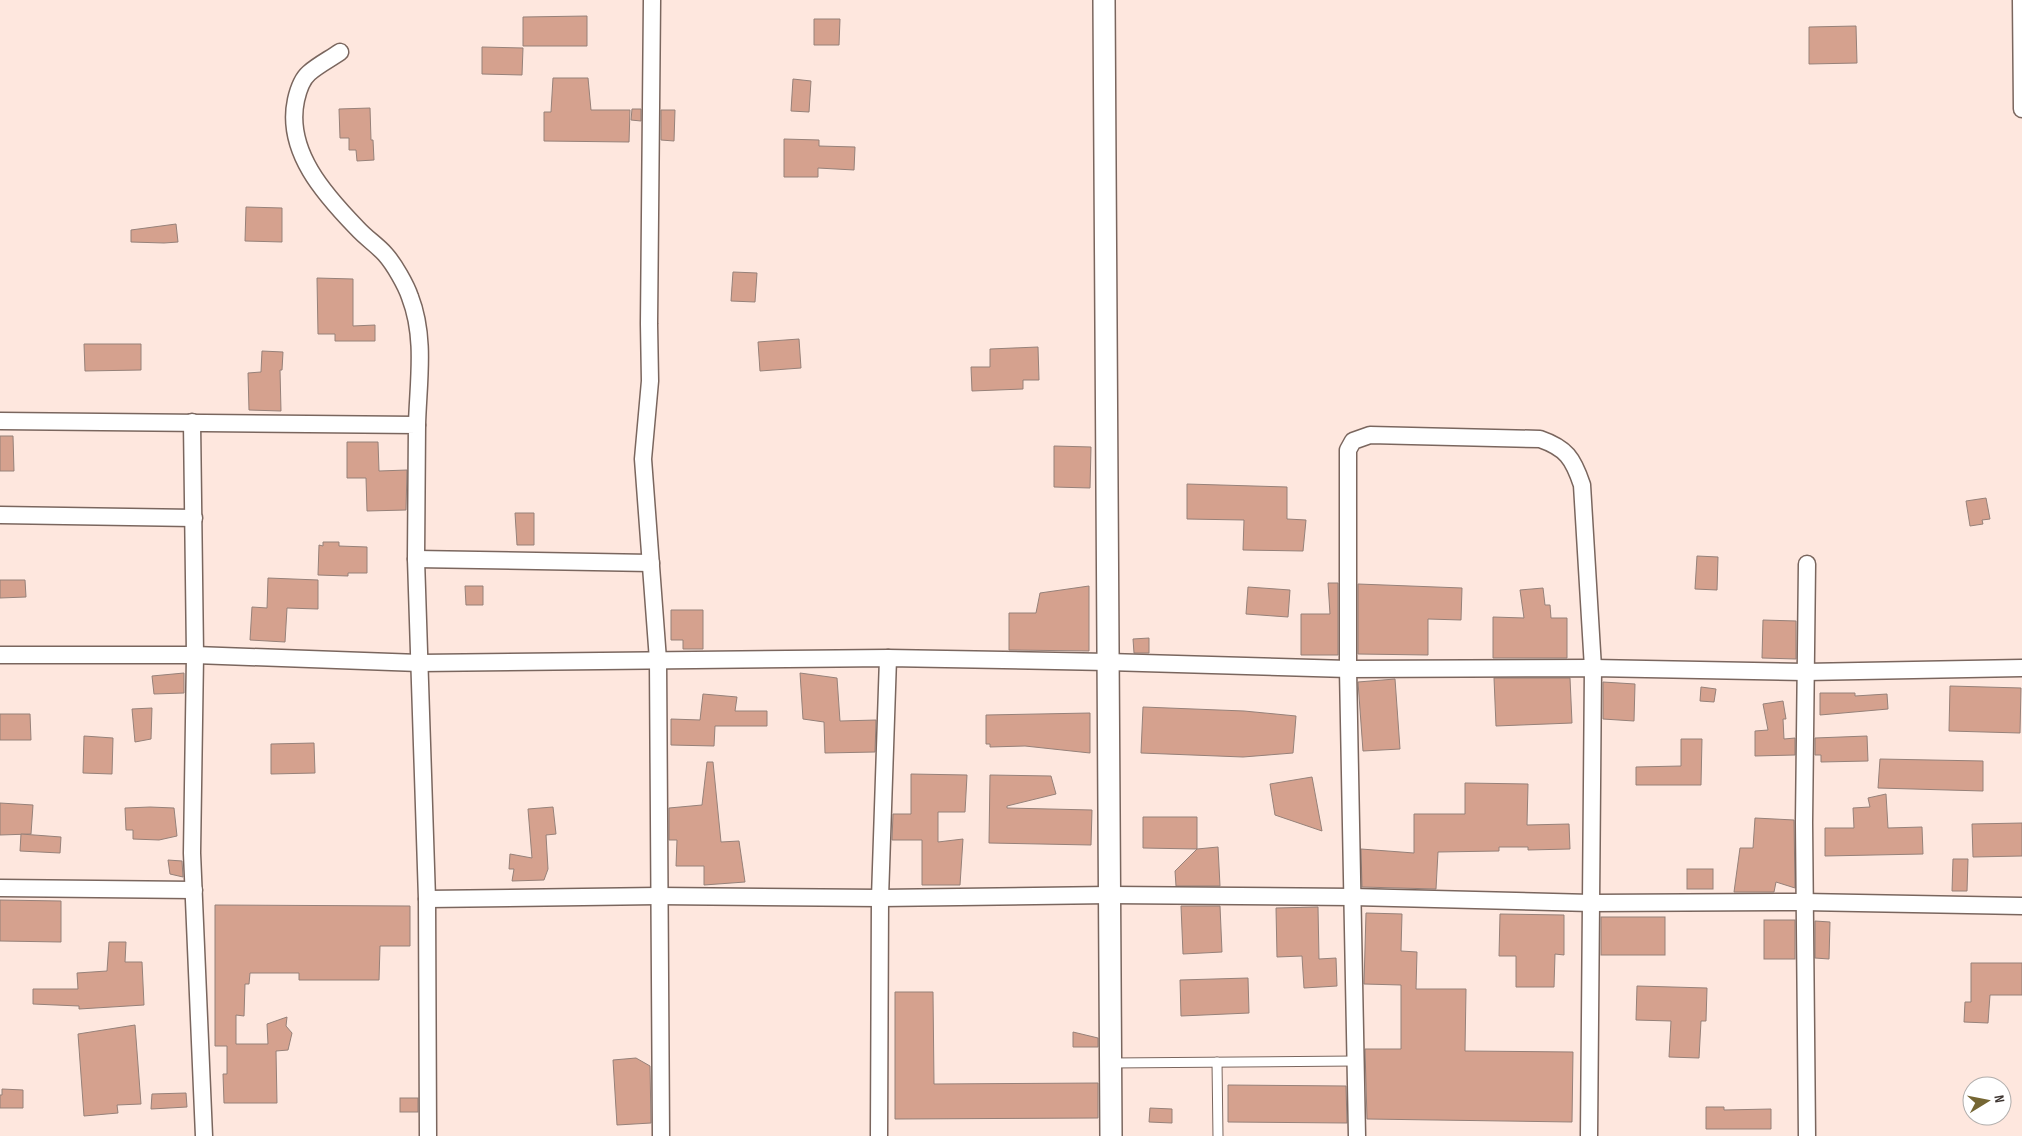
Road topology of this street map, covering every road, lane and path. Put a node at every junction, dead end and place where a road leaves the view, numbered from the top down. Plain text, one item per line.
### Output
1 (652, 0) edge
2 (1104, 0) edge
3 (2020, 0) edge
4 (340, 52) dead end
5 (2022, 109) edge
6 (0, 421) edge
7 (192, 422) junction
8 (417, 426) junction
9 (0, 515) edge
10 (194, 518) junction
11 (416, 559) junction
12 (651, 563) junction
13 (1807, 564) dead end
14 (0, 655) edge
15 (194, 655) junction
16 (888, 658) junction
17 (658, 660) junction
18 (1108, 662) junction
19 (419, 663) junction
20 (1593, 668) junction
21 (2022, 668) edge
22 (1348, 669) junction
23 (1806, 672) junction
24 (0, 888) edge
25 (194, 890) junction
26 (1110, 894) junction
27 (658, 896) junction
28 (880, 898) junction
29 (1353, 898) junction
30 (427, 899) junction
31 (1804, 902) junction
32 (1591, 903) junction
33 (2022, 906) edge
34 (1356, 1061) junction
35 (1217, 1062) junction
36 (1111, 1063) junction
37 (204, 1136) edge
38 (428, 1136) edge
39 (661, 1136) edge
40 (879, 1136) edge
41 (1111, 1136) edge
42 (1218, 1136) edge
43 (1357, 1136) edge
44 (1589, 1136) edge
45 (1807, 1136) edge

1 - 12 street
2 - 18 street
3 - 5 street
4 - 8 street
6 - 7 street
7 - 8 street
7 - 10 street
8 - 11 street
9 - 10 street
10 - 15 street
11 - 12 street
11 - 19 street
12 - 17 street
13 - 23 street
14 - 15 street
15 - 19 street
15 - 25 street
16 - 17 street
16 - 18 street
16 - 28 street
17 - 19 street
17 - 27 street
18 - 22 street
18 - 26 street
19 - 30 street
20 - 22 street
20 - 22 street
20 - 23 street
20 - 32 street
21 - 23 street
22 - 29 street
23 - 31 street
24 - 25 street
25 - 37 street
26 - 28 street
26 - 29 street
26 - 36 street
27 - 28 street
27 - 30 street
27 - 39 street
28 - 40 street
29 - 32 street
29 - 34 street
30 - 38 street
31 - 32 street
31 - 33 street
31 - 45 street
32 - 44 street
34 - 35 lane
34 - 43 street
35 - 36 lane
35 - 42 lane
36 - 41 street

